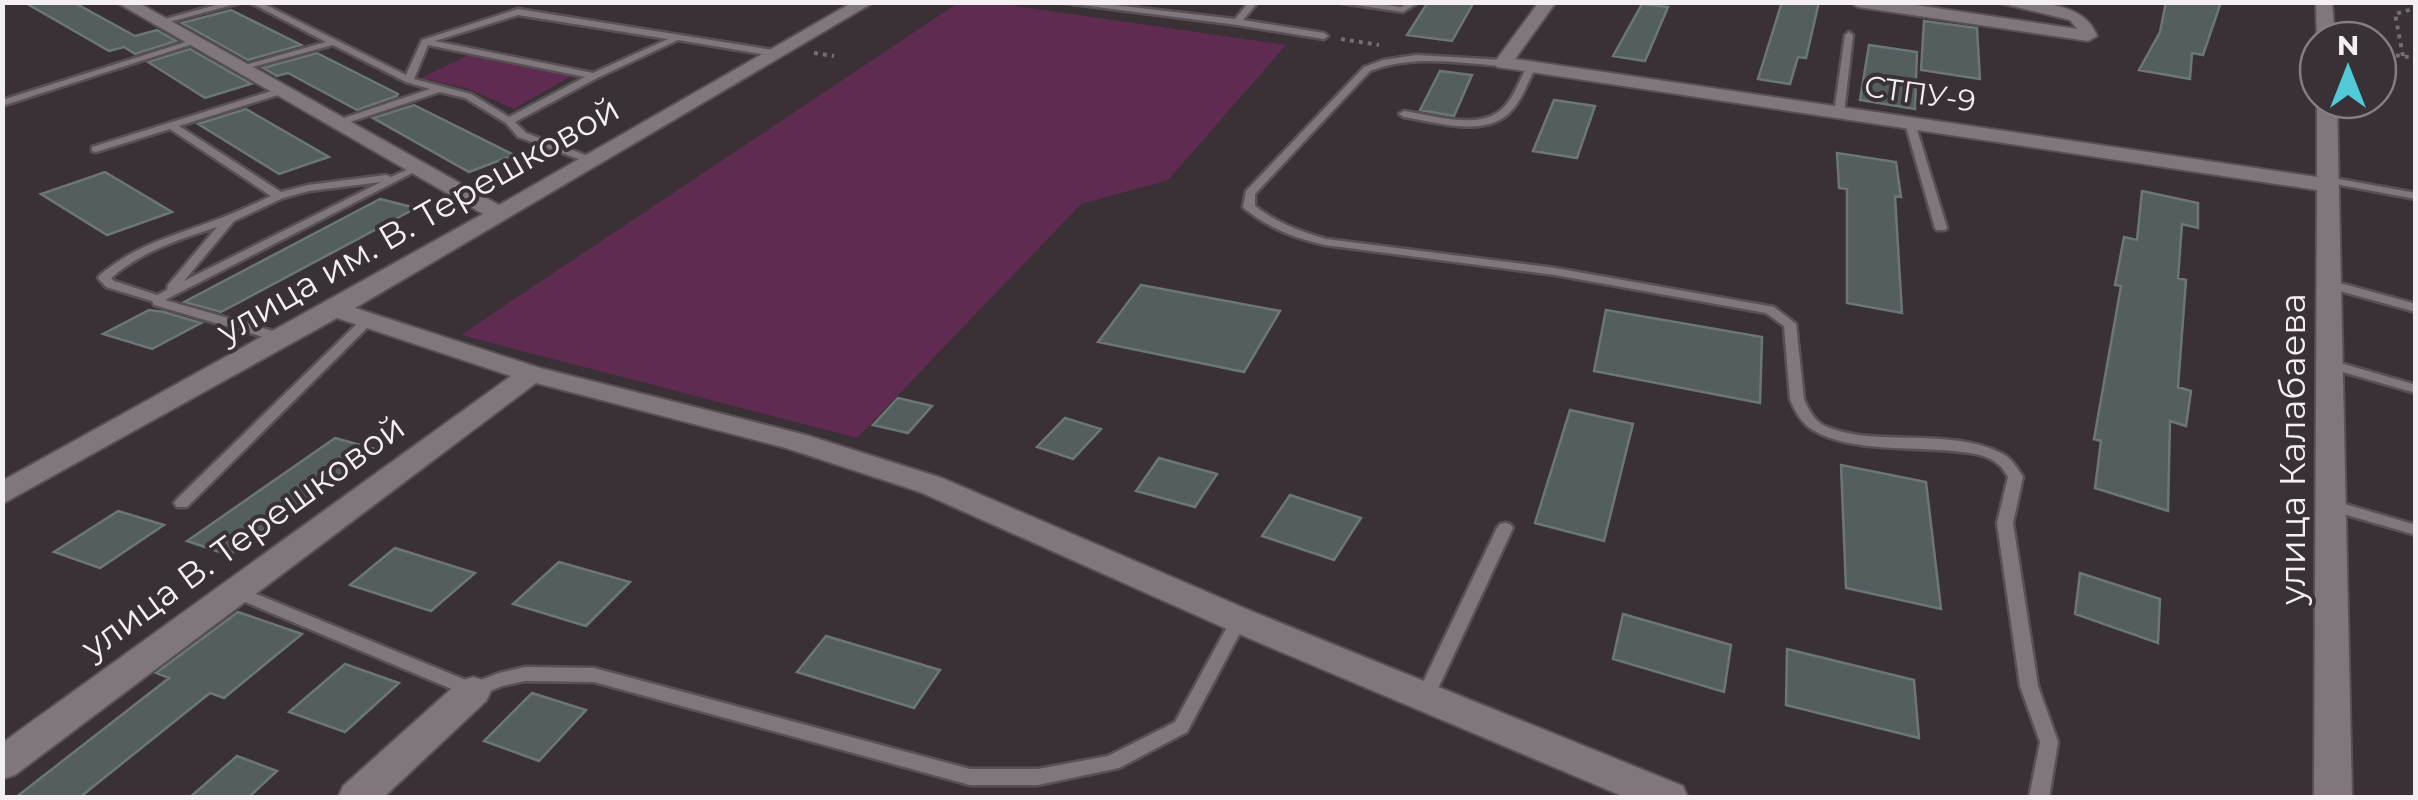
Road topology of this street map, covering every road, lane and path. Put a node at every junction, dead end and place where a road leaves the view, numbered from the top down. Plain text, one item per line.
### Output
1 (124, 2) edge
2 (239, 2) edge
3 (253, 2) edge
4 (866, 2) edge
5 (1062, 2) edge
6 (1254, 2) edge
7 (1339, 2) edge
8 (1415, 2) edge
9 (1548, 2) edge
10 (1858, 2) edge
11 (1961, 2) edge
12 (2004, 2) edge
13 (2416, 8) edge
14 (1928, 13) junction
15 (158, 22) junction
16 (1237, 22) junction
17 (1849, 35) dead end
18 (1324, 36) dead end
19 (676, 38) junction
20 (334, 42) junction
21 (425, 42) junction
22 (192, 43) junction
23 (779, 54) junction
24 (2398, 55) edge
25 (2403, 56) junction
26 (2416, 58) edge
27 (1503, 64) junction
28 (1530, 67) junction
29 (242, 69) junction
30 (594, 76) junction
31 (410, 80) junction
32 (440, 89) junction
33 (281, 92) junction
34 (2, 103) edge
35 (1839, 112) junction
36 (1404, 114) dead end
37 (2328, 120) edge
38 (509, 121) junction
39 (338, 123) junction
40 (1910, 123) junction
41 (170, 125) junction
42 (96, 149) dead end
43 (592, 160) junction
44 (408, 172) junction
45 (2328, 183) junction
46 (279, 196) junction
47 (2416, 196) edge
48 (499, 214) junction
49 (229, 219) junction
50 (1941, 228) dead end
51 (2329, 284) junction
52 (164, 295) junction
53 (2416, 308) edge
54 (335, 310) junction
55 (366, 322) junction
56 (283, 338) junction
57 (2330, 364) junction
58 (531, 374) junction
59 (2416, 389) edge
60 (2, 494) edge
61 (182, 503) dead end
62 (2330, 504) junction
63 (1504, 528) dead end
64 (2416, 530) edge
65 (236, 592) junction
66 (1240, 620) junction
67 (474, 691) junction
68 (1426, 697) junction
69 (2, 764) edge
70 (357, 798) edge
71 (1670, 798) edge
72 (2039, 798) edge
73 (2333, 798) edge

1 - 15 street
2 - 15 lane
3 - 20 lane
4 - 23 street, улица им. В. Терешковой
5 - 16 lane
6 - 16 lane
7 - 8 lane
9 - 27 street
10 - 14 street
11 - 14 street
12 - 14 street
13 - 25 path
15 - 22 street
16 - 18 lane
17 - 35 lane
19 - 21 lane
19 - 23 lane
19 - 30 lane
20 - 29 lane
20 - 31 lane
21 - 30 lane
21 - 31 lane
22 - 29 street
22 - 34 lane
23 - 43 street, улица им. В. Терешковой
24 - 25 path
25 - 26 path
27 - 28 street, СТПУ-9
27 - 72 lane
28 - 35 street, СТПУ-9
28 - 36 lane
29 - 33 street
30 - 38 lane
31 - 32 lane
32 - 38 lane
32 - 39 lane
33 - 39 street
33 - 41 lane
35 - 40 street, СТПУ-9
37 - 45 street, улица Калабаева
38 - 43 lane
39 - 44 street
40 - 45 street, СТПУ-9
40 - 50 lane
41 - 42 lane
41 - 46 lane
43 - 48 street, улица им. В. Терешковой
44 - 46 lane
44 - 48 street
44 - 52 lane
45 - 47 lane
45 - 51 street, улица Калабаева
46 - 49 lane
48 - 54 street, улица им. В. Терешковой
49 - 52 lane
49 - 52 lane
51 - 53 lane
51 - 57 street, улица Калабаева
52 - 56 lane
54 - 55 street
54 - 56 street, улица им. В. Терешковой
55 - 58 street
55 - 61 lane
56 - 60 street, улица им. В. Терешковой
57 - 59 lane
57 - 62 street, улица Калабаева
58 - 65 street, улица В. Терешковой
58 - 66 street
62 - 64 lane
62 - 73 street, улица Калабаева
63 - 68 lane
65 - 67 lane
65 - 69 street, улица В. Терешковой
66 - 67 lane
66 - 68 street
67 - 70 street
68 - 71 street

